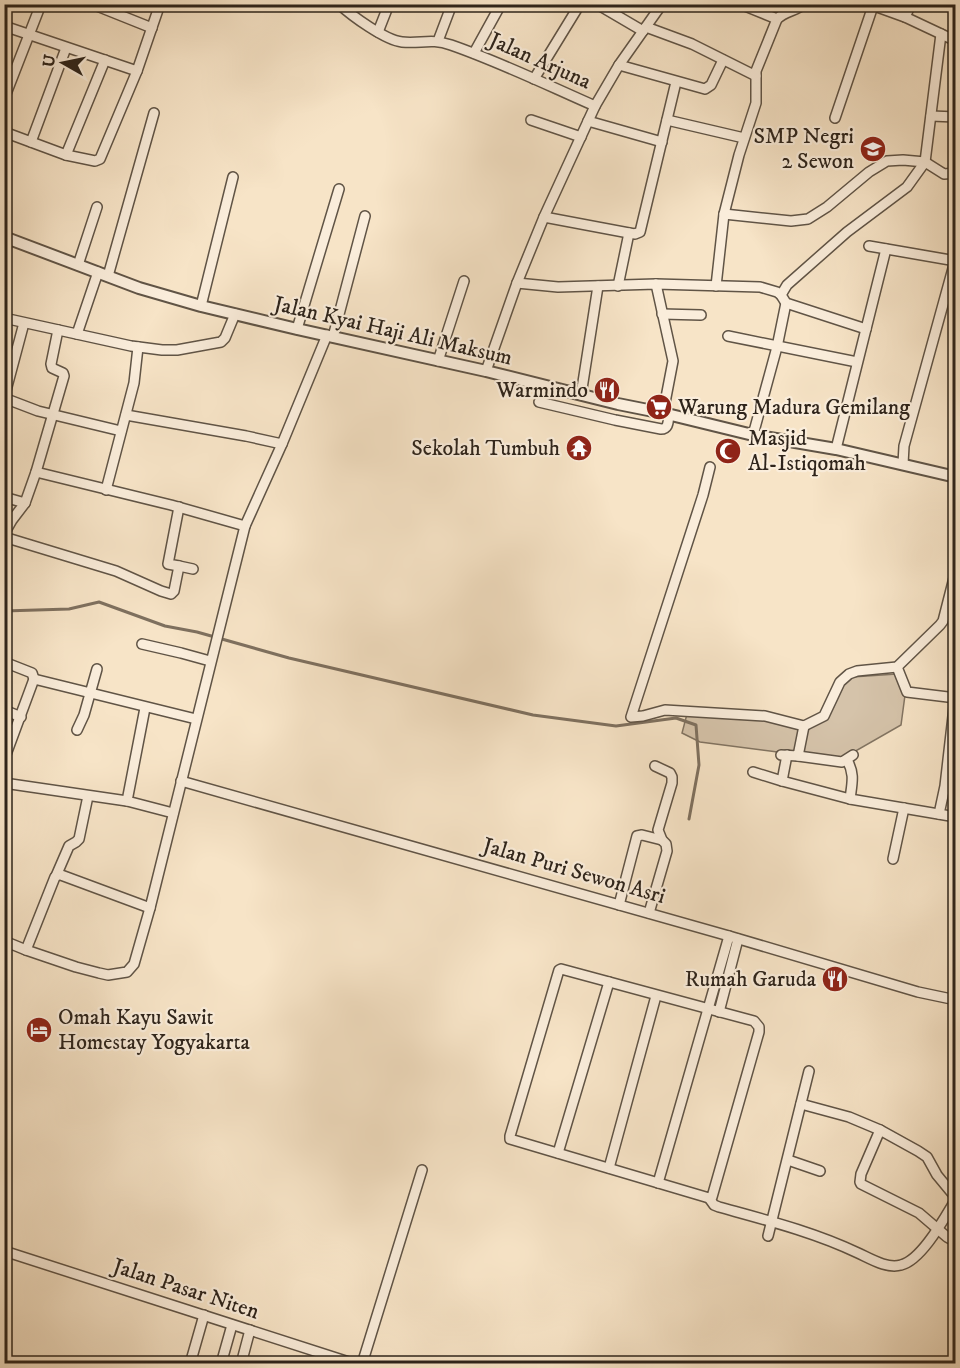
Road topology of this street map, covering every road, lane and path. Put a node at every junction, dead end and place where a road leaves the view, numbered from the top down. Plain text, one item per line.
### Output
1 (41, 4) edge
2 (92, 4) edge
3 (160, 4) edge
4 (339, 4) edge
5 (388, 4) edge
6 (452, 4) edge
7 (501, 4) edge
8 (580, 4) edge
9 (597, 4) edge
10 (662, 4) edge
11 (740, 4) edge
12 (804, 4) edge
13 (911, 4) edge
14 (871, 5) edge
15 (110, 8) edge
16 (905, 16) junction
17 (777, 19) junction
18 (4, 26) edge
19 (152, 28) junction
20 (645, 29) junction
21 (378, 32) junction
22 (941, 34) junction
23 (29, 36) junction
24 (438, 41) junction
25 (956, 41) edge
26 (66, 48) junction
27 (474, 53) junction
28 (105, 60) junction
29 (723, 60) junction
30 (620, 65) junction
31 (137, 71) junction
32 (756, 76) junction
33 (534, 79) junction
34 (676, 82) junction
35 (4, 99) edge
36 (595, 106) junction
37 (154, 113) dead end
38 (931, 116) junction
39 (956, 117) edge
40 (835, 118) dead end
41 (531, 120) dead end
42 (667, 120) junction
43 (588, 121) junction
44 (4, 132) edge
45 (580, 137) junction
46 (744, 138) junction
47 (31, 142) junction
48 (662, 142) junction
49 (66, 155) junction
50 (925, 162) junction
51 (956, 173) edge
52 (234, 177) dead end
53 (339, 189) dead end
54 (97, 207) dead end
55 (724, 214) junction
56 (365, 216) dead end
57 (544, 217) junction
58 (628, 233) junction
59 (4, 237) edge
60 (868, 246) dead end
61 (886, 249) junction
62 (955, 261) edge
63 (78, 265) junction
64 (103, 274) junction
65 (465, 281) dead end
66 (517, 284) junction
67 (656, 284) junction
68 (598, 286) junction
69 (618, 286) junction
70 (716, 286) junction
71 (784, 299) junction
72 (201, 306) junction
73 (235, 314) junction
74 (662, 314) junction
75 (701, 315) dead end
76 (4, 318) edge
77 (24, 323) junction
78 (297, 329) junction
79 (866, 329) junction
80 (58, 330) junction
81 (77, 334) junction
82 (330, 336) junction
83 (728, 336) dead end
84 (138, 347) junction
85 (777, 347) junction
86 (438, 361) junction
87 (858, 362) junction
88 (486, 371) junction
89 (581, 395) junction
90 (539, 402) dead end
91 (618, 405) junction
92 (666, 414) junction
93 (53, 415) junction
94 (126, 415) junction
95 (615, 420) junction
96 (121, 431) junction
97 (753, 435) junction
98 (282, 444) junction
99 (836, 449) junction
100 (903, 464) junction
101 (710, 467) dead end
102 (36, 471) junction
103 (956, 477) edge
104 (106, 490) junction
105 (4, 497) edge
106 (25, 503) junction
107 (179, 507) junction
108 (245, 526) junction
109 (4, 536) edge
110 (179, 566) junction
111 (193, 569) dead end
112 (956, 570) edge
113 (952, 598) edge
114 (142, 644) dead end
115 (4, 662) edge
116 (210, 662) junction
117 (897, 667) junction
118 (97, 669) dead end
119 (34, 679) junction
120 (91, 694) junction
121 (955, 695) edge
122 (145, 708) junction
123 (4, 710) edge
124 (21, 717) junction
125 (196, 719) junction
126 (804, 726) junction
127 (77, 730) dead end
128 (798, 756) junction
129 (4, 760) edge
130 (655, 766) dead end
131 (753, 772) dead end
132 (181, 781) junction
133 (782, 781) junction
134 (4, 783) edge
135 (88, 796) junction
136 (849, 799) junction
137 (127, 801) junction
138 (904, 808) junction
139 (173, 813) junction
140 (939, 814) junction
141 (956, 817) edge
142 (662, 840) junction
143 (893, 859) dead end
144 (56, 876) junction
145 (619, 904) junction
146 (150, 908) junction
147 (649, 913) junction
148 (734, 937) junction
149 (4, 940) edge
150 (26, 950) junction
151 (609, 982) junction
152 (720, 988) junction
153 (656, 996) junction
154 (956, 1000) edge
155 (708, 1009) junction
156 (719, 1012) junction
157 (808, 1071) dead end
158 (801, 1104) junction
159 (880, 1130) junction
160 (558, 1153) junction
161 (788, 1160) junction
162 (609, 1168) junction
163 (422, 1170) dead end
164 (820, 1171) dead end
165 (658, 1183) junction
166 (709, 1198) junction
167 (956, 1198) edge
168 (772, 1222) junction
169 (938, 1228) junction
170 (768, 1236) dead end
171 (956, 1242) edge
172 (4, 1251) edge
173 (204, 1316) junction
174 (232, 1324) junction
175 (250, 1330) junction
176 (190, 1364) edge
177 (221, 1364) edge
178 (241, 1364) edge
179 (355, 1364) edge
180 (362, 1364) edge

1 - 23 street
2 - 15 street
3 - 19 street
4 - 21 street, Jalan Arjuna
5 - 21 street
6 - 24 street
7 - 27 street
8 - 33 street
9 - 20 street
10 - 20 street
11 - 17 street
12 - 17 street
13 - 16 street
14 - 16 street
14 - 40 street
15 - 19 street
16 - 22 street
17 - 32 street
18 - 23 street
19 - 31 street
20 - 29 street
20 - 30 street
21 - 24 street, Jalan Arjuna
22 - 25 street
22 - 38 street
23 - 26 street
23 - 35 street
24 - 27 street, Jalan Arjuna
26 - 28 street
26 - 47 street
27 - 33 street, Jalan Arjuna
28 - 31 street
28 - 49 street
29 - 32 street
29 - 34 street
30 - 34 street
30 - 36 street
31 - 49 street
32 - 46 street
33 - 36 street, Jalan Arjuna
34 - 42 street
36 - 43 street
37 - 64 street
38 - 39 street
38 - 50 street
41 - 45 street
42 - 46 street
42 - 48 street
43 - 45 street
43 - 48 street
44 - 47 street
45 - 57 street
46 - 55 street
47 - 49 street
48 - 58 street
50 - 51 street
50 - 55 street
50 - 71 street
52 - 72 street
53 - 78 street
54 - 63 street
55 - 70 street
56 - 82 street
57 - 58 street
57 - 66 street
58 - 69 street
59 - 63 street, Jalan Kyai Haji Ali Maksum
60 - 61 street
61 - 62 street
61 - 79 street
62 - 100 street
63 - 64 street, Jalan Kyai Haji Ali Maksum
64 - 72 street, Jalan Kyai Haji Ali Maksum
64 - 81 street
65 - 86 street
66 - 68 street
66 - 88 street
67 - 69 street
67 - 70 street
67 - 74 street
68 - 69 street
68 - 89 street
70 - 71 street
71 - 79 street
71 - 85 street
72 - 73 street, Jalan Kyai Haji Ali Maksum
73 - 78 street, Jalan Kyai Haji Ali Maksum
73 - 84 street
74 - 75 street
74 - 92 street
76 - 77 street
77 - 80 street
77 - 93 street
78 - 82 street, Jalan Kyai Haji Ali Maksum
79 - 87 street
80 - 81 street
80 - 93 street
81 - 84 street
82 - 86 street, Jalan Kyai Haji Ali Maksum
82 - 98 street
83 - 85 street
84 - 94 street
85 - 87 street
85 - 97 street
86 - 88 street, Jalan Kyai Haji Ali Maksum
87 - 99 street
88 - 89 street, Jalan Kyai Haji Ali Maksum
89 - 91 street, Jalan Kyai Haji Ali Maksum
90 - 95 street
91 - 92 street, Jalan Kyai Haji Ali Maksum
91 - 95 street
92 - 95 street
92 - 97 street, Jalan Kyai Haji Ali Maksum
93 - 96 street
93 - 102 street
94 - 96 street
94 - 98 street
96 - 104 street
97 - 99 street, Jalan Kyai Haji Ali Maksum
98 - 108 street
99 - 100 street, Jalan Kyai Haji Ali Maksum
100 - 103 street, Jalan Kyai Haji Ali Maksum
101 - 126 street
102 - 104 street
102 - 106 street
104 - 107 street
105 - 106 street
106 - 109 street
107 - 108 street
107 - 110 street
108 - 116 street
109 - 110 street
110 - 111 street
112 - 113 street
113 - 117 street
114 - 116 street
115 - 119 street
116 - 125 street
117 - 121 street
117 - 126 street
118 - 120 street
119 - 120 street
119 - 124 street
120 - 122 street
120 - 127 street
121 - 140 street
122 - 125 street
122 - 137 street
123 - 124 street
124 - 129 street
125 - 132 street
126 - 128 street
128 - 133 street
128 - 136 street
130 - 142 street
131 - 133 street
132 - 139 street
132 - 145 street, Jalan Puri Sewon Asri
133 - 136 street
134 - 135 street
135 - 137 street
135 - 144 street
136 - 138 street
137 - 139 street
138 - 140 street
138 - 143 street
139 - 146 street
140 - 141 street
142 - 145 street
142 - 147 street
144 - 146 street
144 - 150 street
145 - 147 street, Jalan Puri Sewon Asri
146 - 150 street
147 - 148 street, Jalan Puri Sewon Asri
148 - 152 street
148 - 154 street, Jalan Puri Sewon Asri
149 - 150 street
151 - 153 street
151 - 160 street
151 - 160 street
152 - 155 street
152 - 156 street
153 - 155 street
153 - 162 street
155 - 156 street
155 - 165 street
156 - 166 street
157 - 158 street
158 - 159 street
158 - 161 street
159 - 167 street
159 - 169 street
160 - 162 street
161 - 164 street
161 - 168 street
162 - 165 street
163 - 180 street
165 - 166 street
166 - 168 street
167 - 169 street
168 - 169 street
168 - 170 street
169 - 171 street
172 - 173 street, Jalan Pasar Niten
173 - 174 street, Jalan Pasar Niten
173 - 176 street
174 - 175 street, Jalan Pasar Niten
174 - 177 street
175 - 178 street
175 - 179 street, Jalan Pasar Niten

